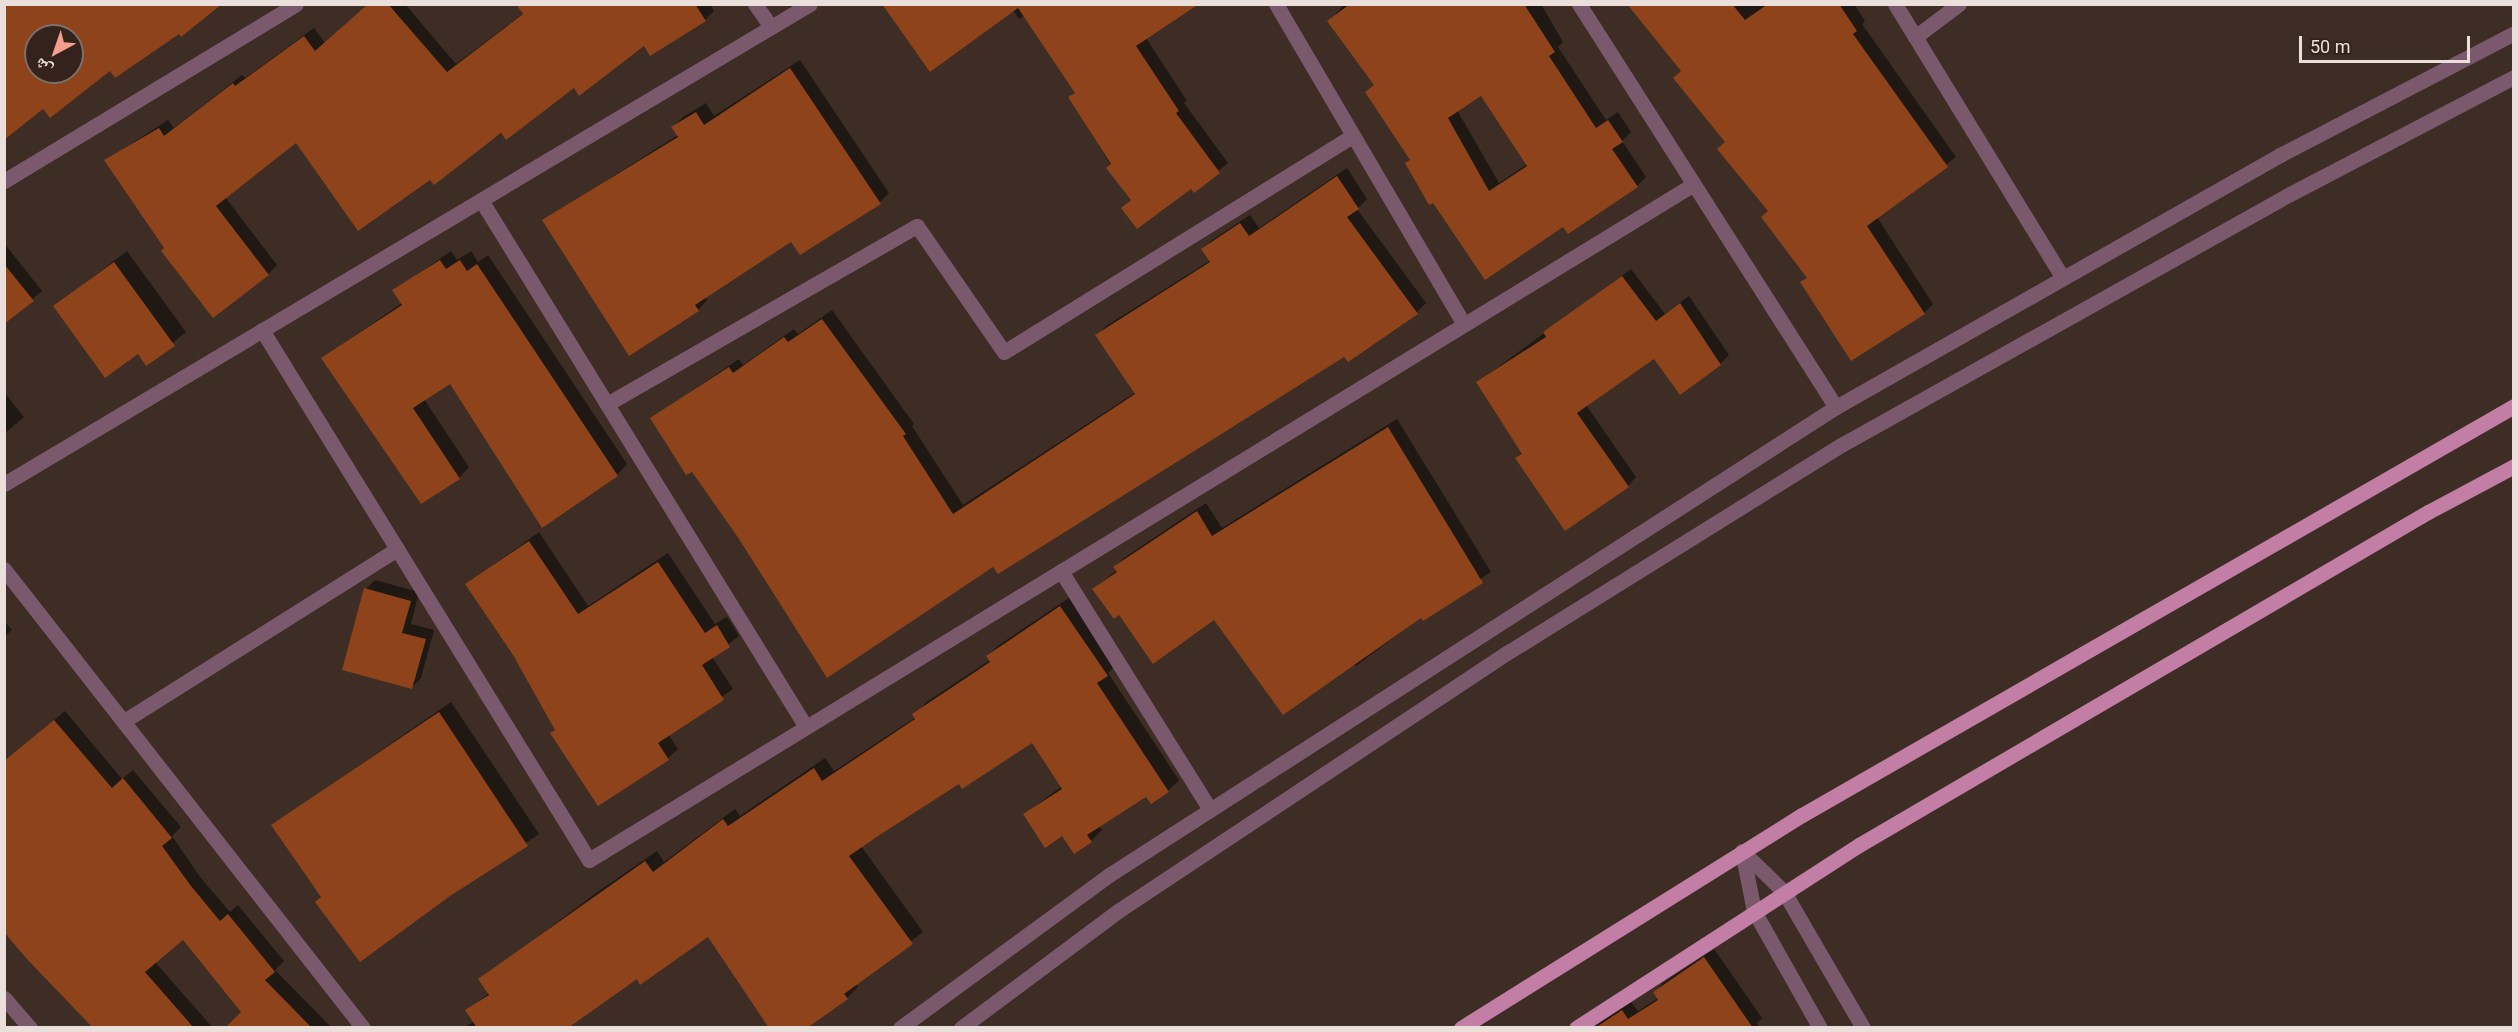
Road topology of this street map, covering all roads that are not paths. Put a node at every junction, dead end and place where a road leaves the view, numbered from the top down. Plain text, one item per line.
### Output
1 (296, 4) edge
2 (756, 4) edge
3 (810, 4) edge
4 (1276, 4) edge
5 (1579, 4) edge
6 (1895, 4) edge
7 (1959, 4) edge
8 (771, 27) junction
9 (2514, 33) edge
10 (1915, 37) junction
11 (2514, 77) edge
12 (1353, 136) junction
13 (4, 181) edge
14 (1694, 184) junction
15 (481, 200) junction
16 (2063, 278) junction
17 (1464, 324) junction
18 (262, 330) junction
19 (607, 404) junction
20 (2514, 405) edge
21 (1836, 407) junction
22 (2514, 466) edge
23 (4, 484) edge
24 (397, 549) junction
25 (4, 569) edge
26 (1061, 571) junction
27 (124, 721) junction
28 (806, 728) junction
29 (1210, 809) junction
30 (1742, 851) junction
31 (1784, 892) junction
32 (1754, 911) junction
33 (4, 998) edge
34 (30, 1028) edge
35 (363, 1028) edge
36 (900, 1028) edge
37 (961, 1028) edge
38 (1461, 1028) edge
39 (1576, 1028) edge
40 (1820, 1028) edge
41 (1863, 1028) edge

1 - 13 street
2 - 8 street
3 - 8 street
4 - 12 street
5 - 14 street
6 - 10 street
7 - 10 street
8 - 15 street
9 - 16 street
10 - 16 street
11 - 37 street
12 - 17 street
12 - 19 street
14 - 17 street
14 - 21 street
15 - 18 street
15 - 19 street
16 - 21 street
17 - 26 street
18 - 23 street
18 - 24 street
19 - 28 street
20 - 30 main road
21 - 29 street
22 - 31 main road
24 - 27 street
24 - 28 street
25 - 27 street
26 - 28 street
26 - 29 street
27 - 35 street
29 - 36 street
30 - 31 street
30 - 32 street
30 - 38 main road
31 - 32 main road
31 - 41 street
32 - 39 main road
32 - 40 street
33 - 34 street

